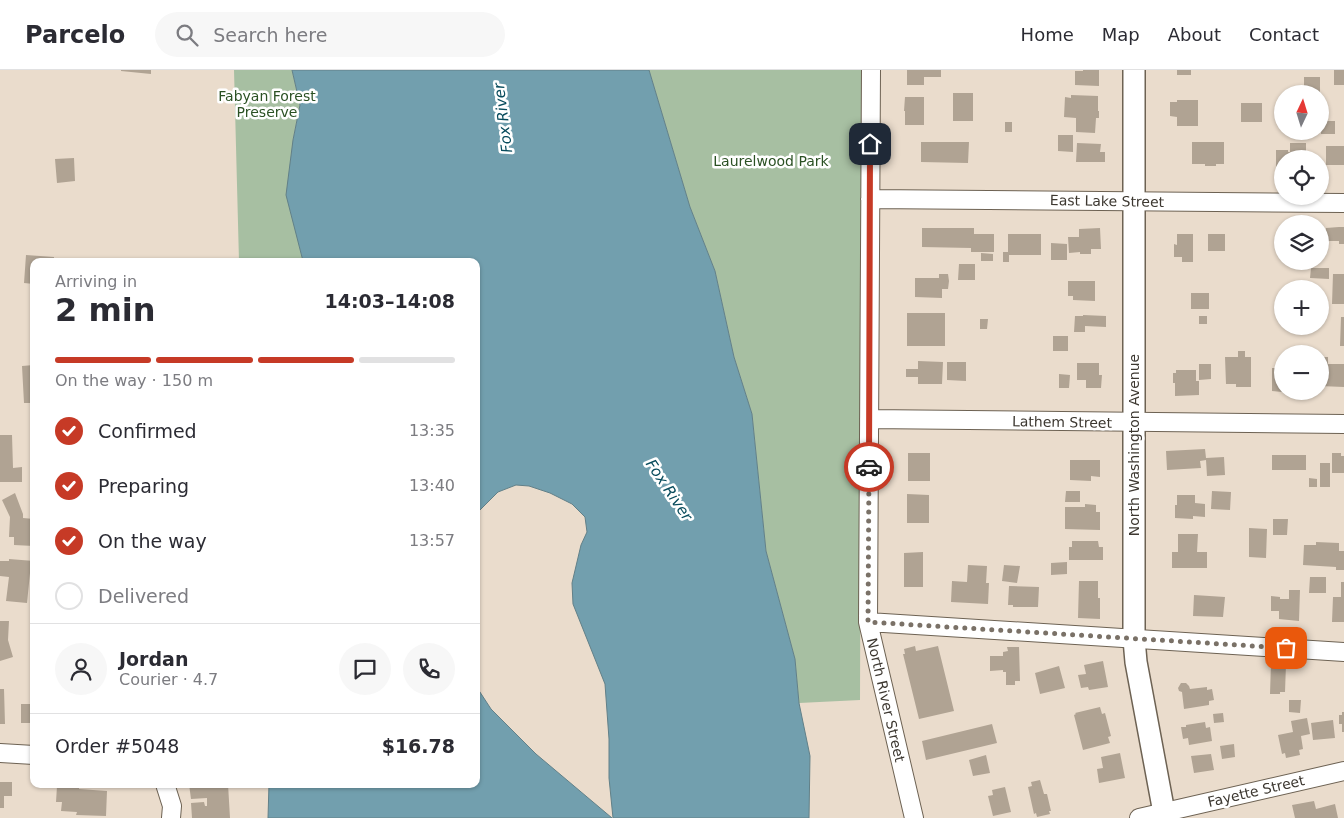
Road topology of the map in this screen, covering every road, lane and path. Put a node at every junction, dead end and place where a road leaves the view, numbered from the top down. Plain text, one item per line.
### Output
1 (871, 70) edge
2 (1134, 70) edge
3 (870, 199) junction
4 (1134, 201) junction
5 (1344, 203) edge
6 (869, 420) junction
7 (1134, 422) junction
8 (1344, 424) edge
9 (868, 622) junction
10 (1134, 639) junction
11 (1344, 652) edge
12 (0, 754) edge
13 (30, 755) edge
14 (1344, 771) edge
15 (166, 788) edge
16 (1164, 815) edge
17 (171, 818) edge
18 (914, 818) edge
19 (1139, 818) edge

1 - 3 street, North River Street
2 - 4 main road, North Washington Avenue
3 - 4 street, East Lake Street
3 - 6 street, North River Street
4 - 5 street, East Lake Street
4 - 7 main road, North Washington Avenue
6 - 7 street, Lathem Street
6 - 9 street, North River Street
7 - 8 street, Lathem Street
7 - 10 main road, North Washington Avenue
9 - 10 street
9 - 18 street, North River Street
10 - 11 street
10 - 16 main road, North Washington Avenue
12 - 13 street
14 - 16 street, Fayette Street
15 - 17 street
16 - 19 street, Fayette Street

